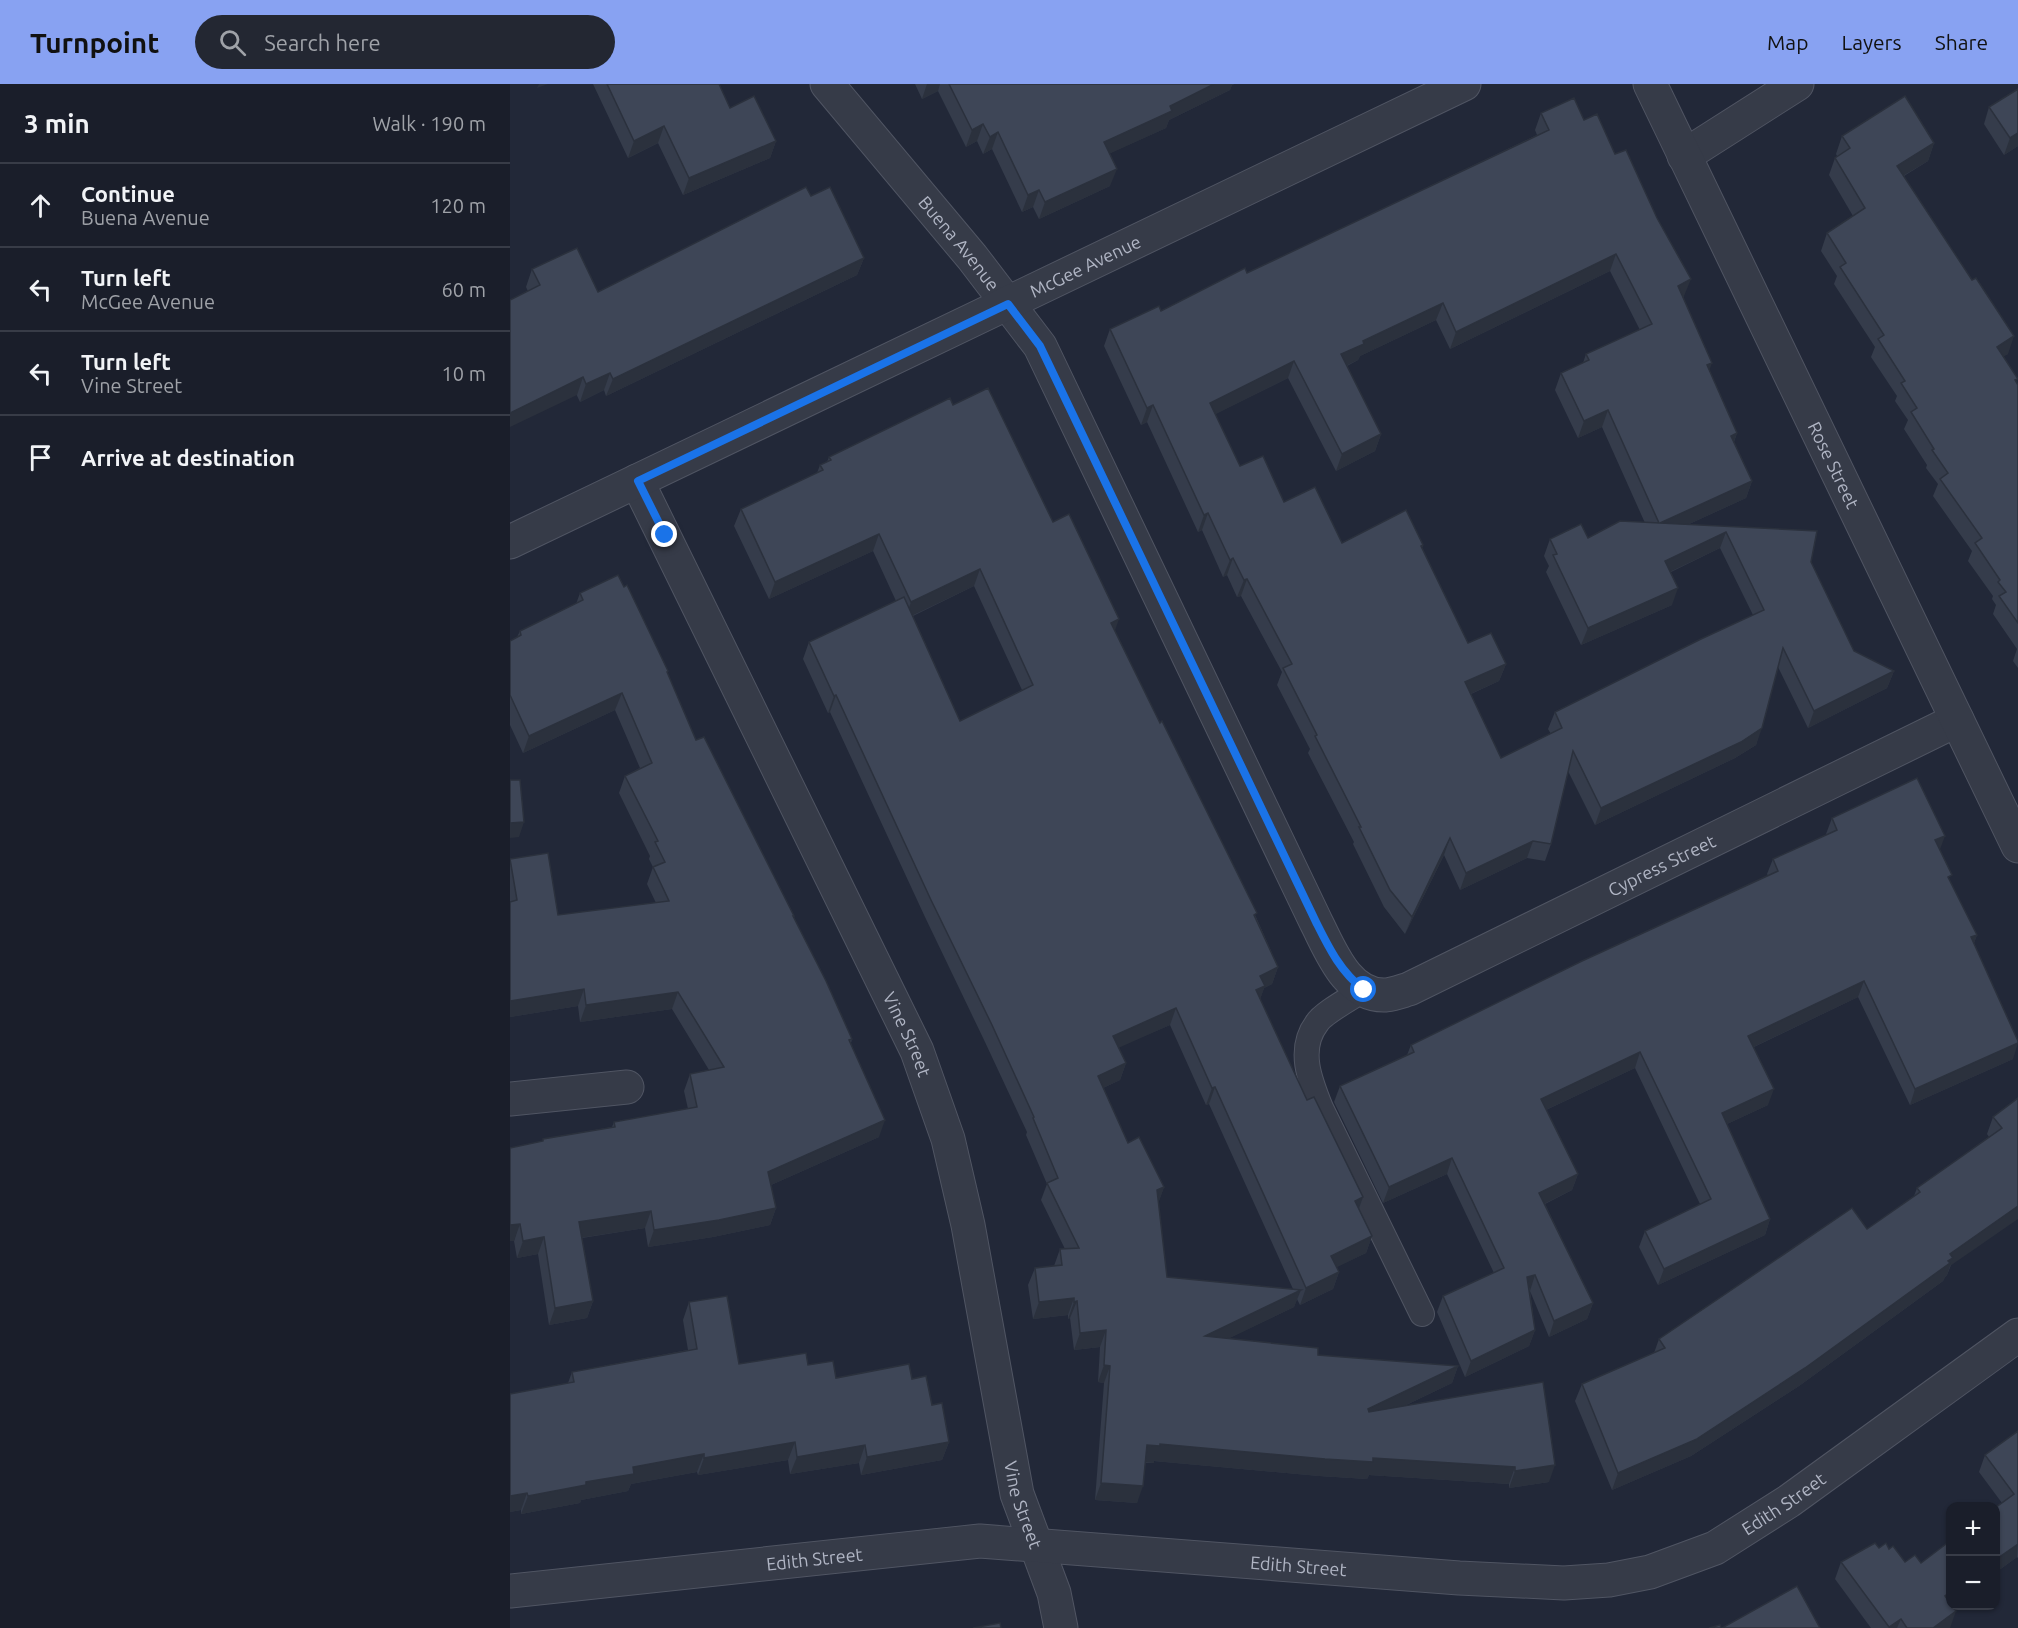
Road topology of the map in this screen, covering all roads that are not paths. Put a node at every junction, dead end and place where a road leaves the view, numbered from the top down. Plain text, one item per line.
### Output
1 (827, 84) edge
2 (1464, 84) edge
3 (1650, 84) edge
4 (1797, 84) edge
5 (1684, 156) junction
6 (1008, 304) junction
7 (638, 481) junction
8 (510, 542) edge
9 (1957, 720) junction
10 (2010, 806) edge
11 (2018, 846) edge
12 (1364, 990) junction
13 (627, 1087) dead end
14 (510, 1099) edge
15 (1422, 1314) dead end
16 (2018, 1335) edge
17 (1036, 1545) junction
18 (510, 1591) edge
19 (1061, 1628) edge

1 - 6 street, Buena Avenue
2 - 6 street, McGee Avenue
3 - 5 street, Rose Street
4 - 5 street
5 - 9 street, Rose Street
6 - 7 street, McGee Avenue
6 - 12 street, Buena Avenue
7 - 8 street, McGee Avenue
7 - 17 street, Vine Street
9 - 10 street, Rose Street
9 - 12 street, Cypress Street
10 - 11 street, Rose Street
12 - 15 lane
13 - 14 street
16 - 17 street, Edith Street
17 - 18 street, Edith Street
17 - 19 street, Vine Street

